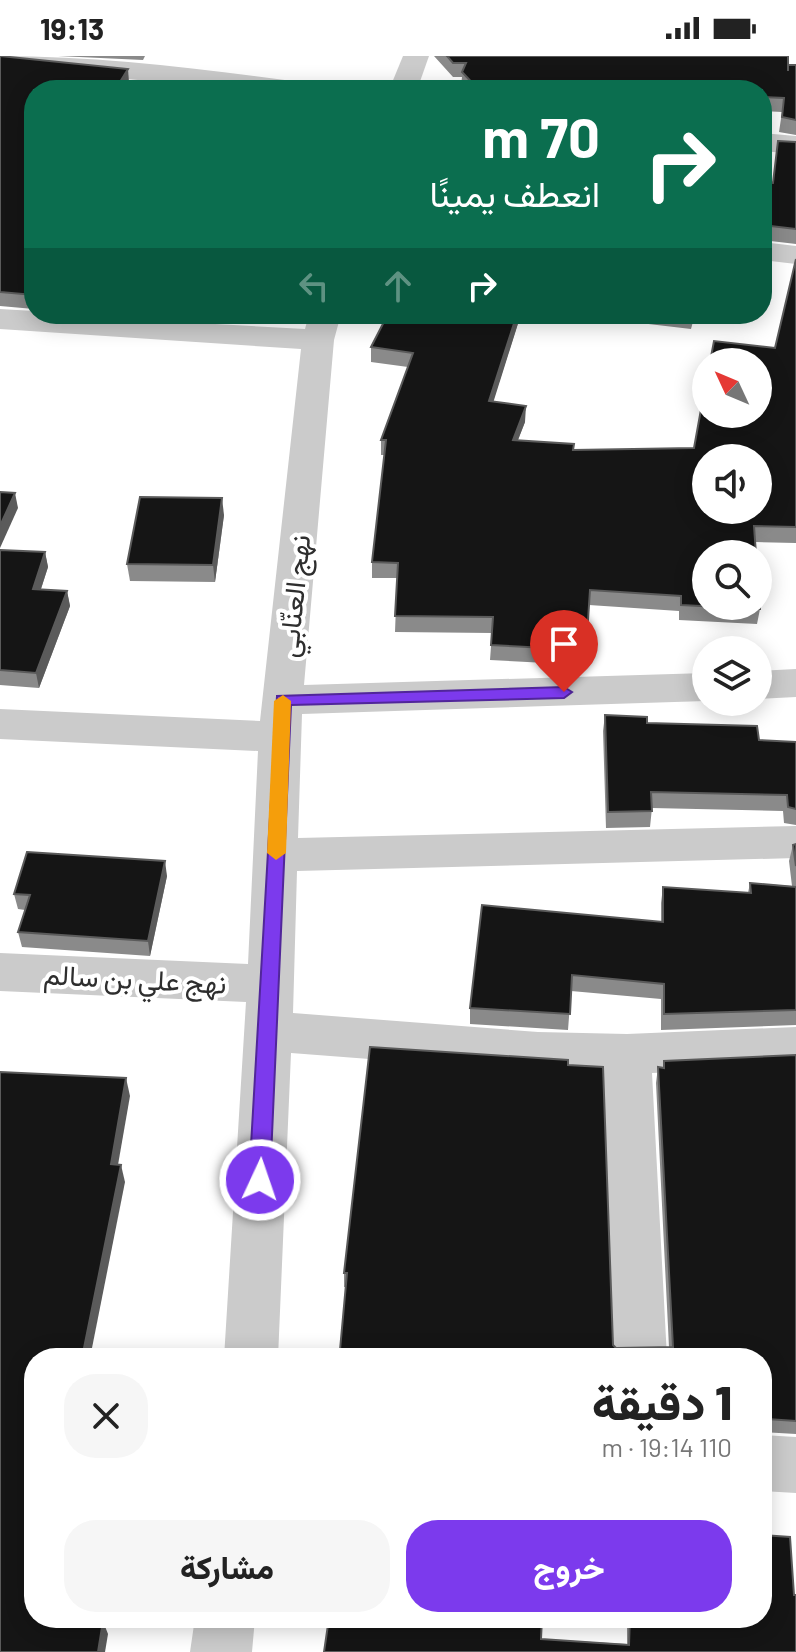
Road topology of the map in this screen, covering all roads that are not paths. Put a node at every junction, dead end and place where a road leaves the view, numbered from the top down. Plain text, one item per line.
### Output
1 (416, 56) edge
2 (0, 58) edge
3 (223, 80) edge
4 (407, 80) edge
5 (772, 143) edge
6 (796, 145) edge
7 (772, 252) edge
8 (796, 255) edge
9 (0, 319) edge
10 (24, 320) edge
11 (201, 324) edge
12 (322, 327) edge
13 (796, 683) edge
14 (772, 684) edge
15 (692, 688) edge
16 (281, 719) junction
17 (0, 724) edge
18 (796, 842) edge
19 (276, 855) junction
20 (0, 972) edge
21 (271, 984) junction
22 (267, 1031) junction
23 (796, 1047) edge
24 (627, 1054) junction
25 (251, 1348) edge
26 (640, 1348) edge
27 (772, 1464) edge
28 (796, 1465) edge
29 (224, 1628) edge
30 (221, 1652) edge

1 - 4 street
2 - 3 street
5 - 6 street
7 - 8 street
9 - 10 street
11 - 12 street
12 - 16 street, نهج العنّابي
13 - 14 street
15 - 16 street
16 - 17 street
16 - 19 street, نهج العنّابي
18 - 19 street
19 - 21 street, نهج العنّابي
20 - 21 street, نهج علي بن سالم
21 - 22 street, نهج العنّابي
22 - 24 street
22 - 25 street, نهج العنّابي
23 - 24 street
24 - 26 street
27 - 28 street
29 - 30 street

